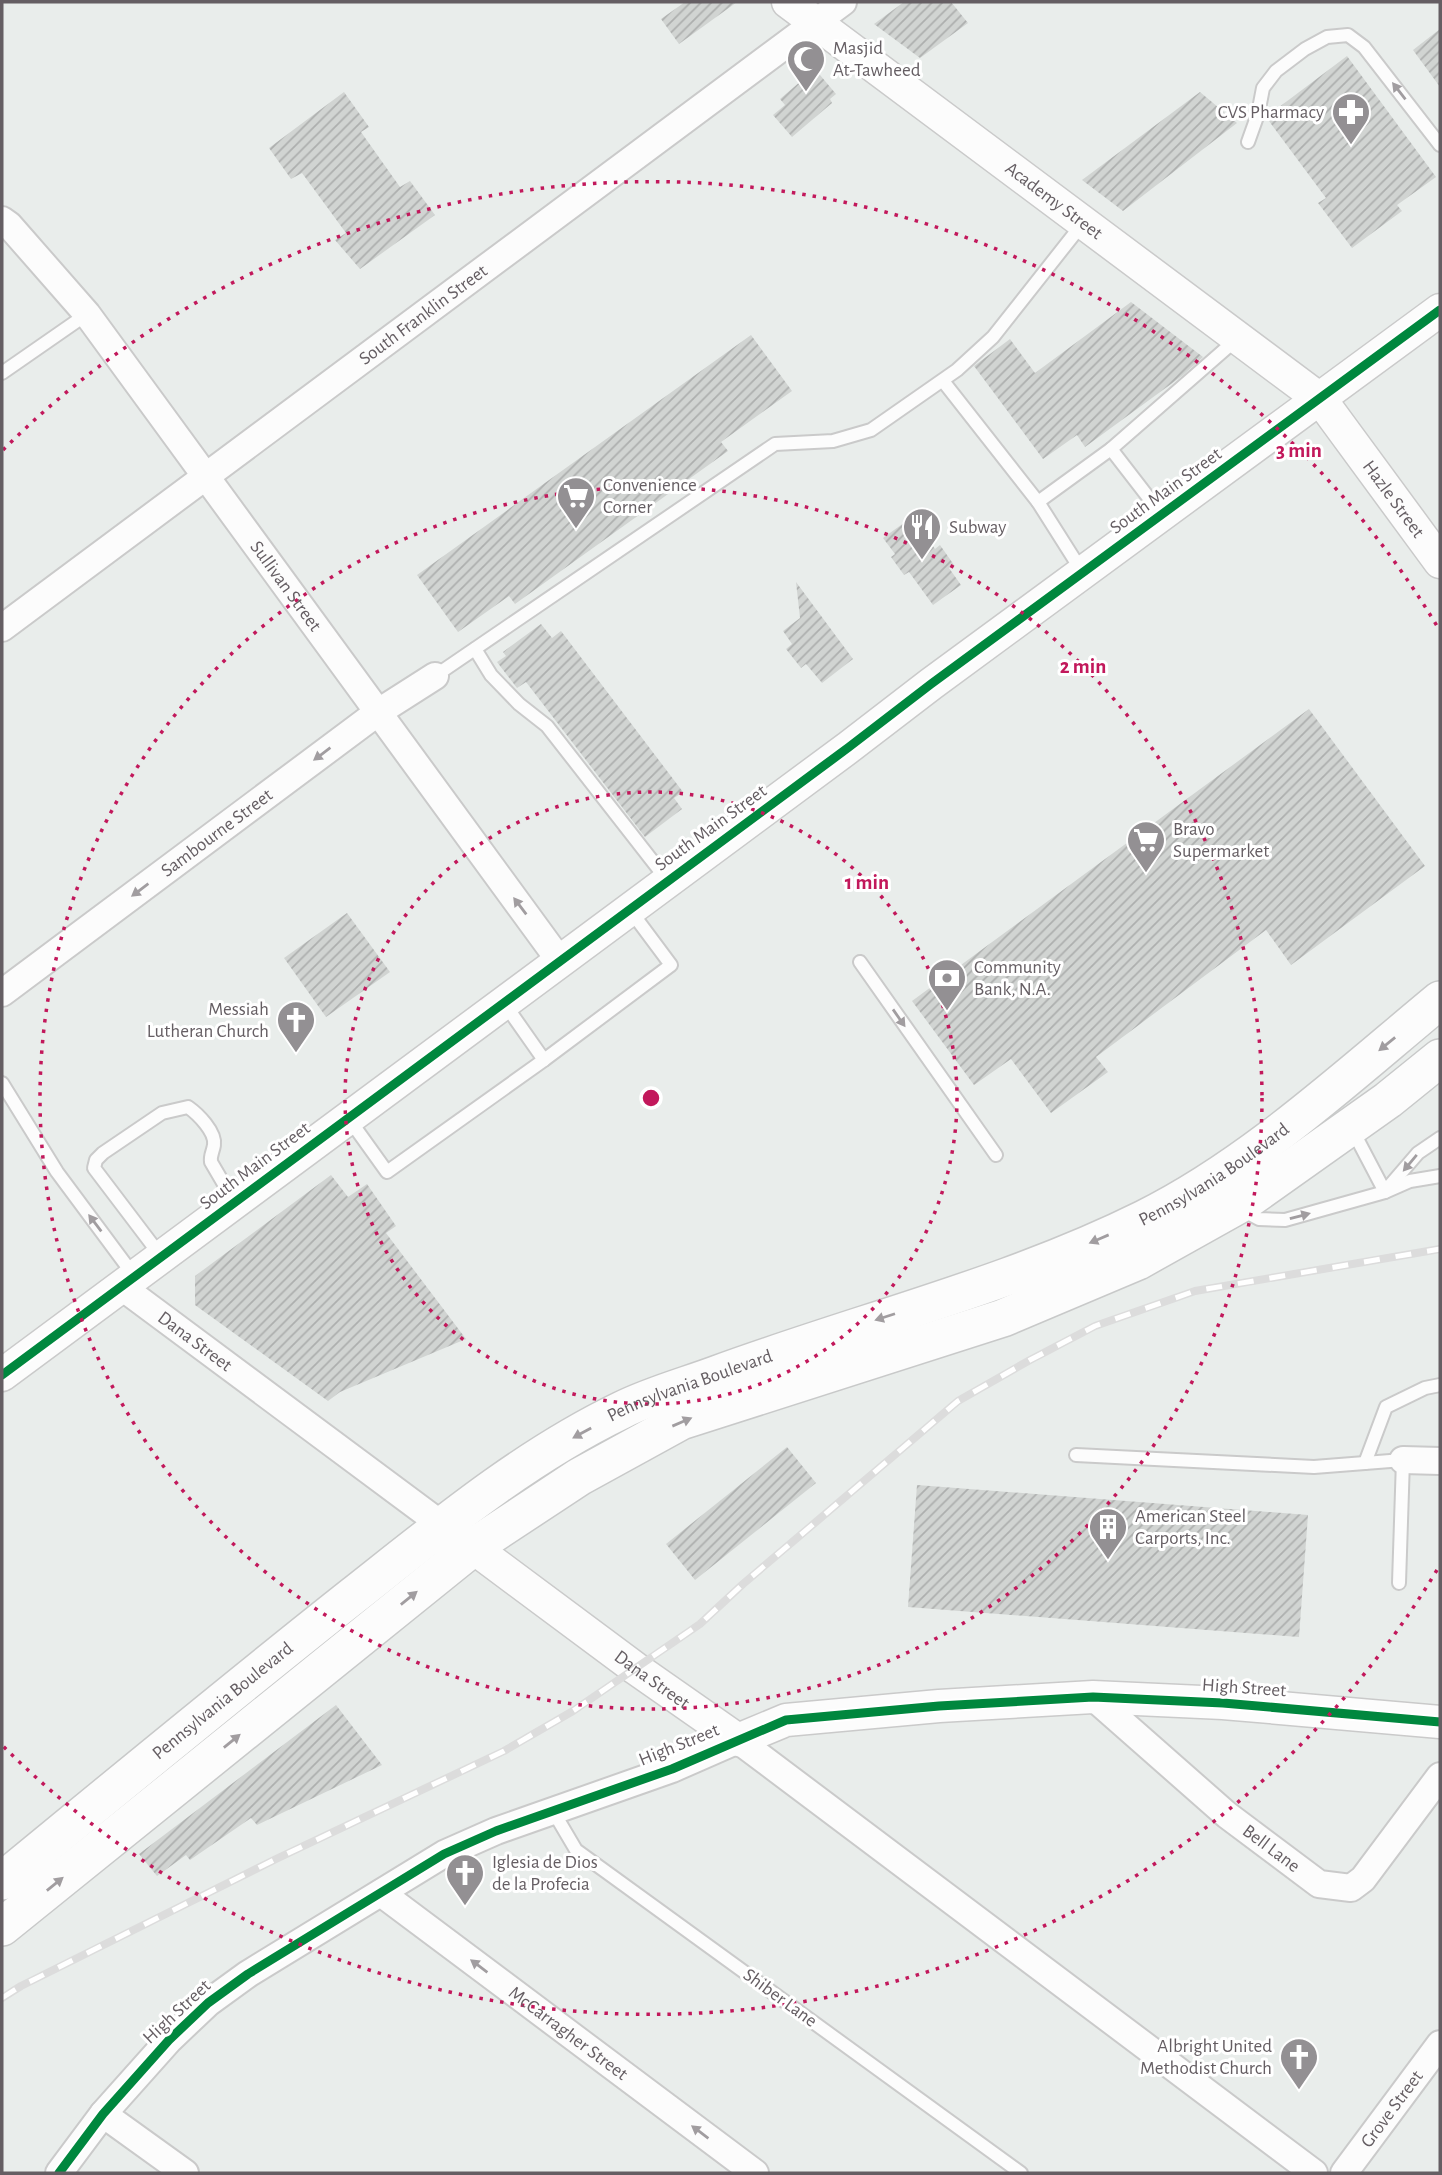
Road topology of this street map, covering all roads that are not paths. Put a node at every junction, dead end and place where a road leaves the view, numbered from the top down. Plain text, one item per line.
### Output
1 (788, 2) edge
2 (843, 2) edge
3 (816, 22) junction
4 (1248, 142) dead end
5 (1440, 145) edge
6 (2, 220) edge
7 (1083, 223) junction
8 (1440, 310) edge
9 (87, 314) junction
10 (1238, 338) junction
11 (2, 373) edge
12 (943, 381) junction
13 (1321, 400) junction
14 (1111, 449) junction
15 (205, 478) junction
16 (1038, 502) junction
17 (1163, 515) junction
18 (1440, 562) edge
19 (1083, 573) junction
20 (2, 628) edge
21 (475, 649) junction
22 (435, 676) joint
23 (377, 713) junction
24 (668, 881) junction
25 (630, 909) junction
26 (560, 961) junction
27 (860, 962) dead end
28 (2, 993) edge
29 (1440, 1000) edge
30 (503, 1003) junction
31 (1440, 1058) edge
32 (544, 1060) junction
33 (2, 1083) edge
34 (348, 1119) junction
35 (1350, 1127) junction
36 (1440, 1138) edge
37 (996, 1155) dead end
38 (1440, 1176) edge
39 (1385, 1192) junction
40 (235, 1203) junction
41 (1235, 1206) junction
42 (162, 1258) junction
43 (129, 1282) junction
44 (2, 1375) edge
45 (1440, 1385) edge
46 (1076, 1455) dead end
47 (1403, 1460) junction
48 (1440, 1461) edge
49 (1364, 1463) junction
50 (442, 1525) junction
51 (473, 1547) junction
52 (1399, 1583) dead end
53 (1093, 1697) junction
54 (1440, 1722) edge
55 (738, 1740) junction
56 (1440, 1776) edge
57 (553, 1811) junction
58 (2, 1881) edge
59 (381, 1894) junction
60 (2, 1927) edge
61 (1440, 2044) edge
62 (103, 2114) junction
63 (59, 2173) edge
64 (185, 2173) edge
65 (755, 2173) edge
66 (1021, 2173) edge
67 (1314, 2173) edge
68 (1344, 2173) edge

1 - 3 street, Academy Street
2 - 3 street, South Franklin Street
3 - 7 street, Academy Street
3 - 15 street, South Franklin Street
5 -> 4 lane
6 - 9 street, Sullivan Street
7 - 10 street, Academy Street
7 - 12 lane
8 - 13 street, South Main Street
9 - 11 lane
9 - 15 street, Sullivan Street
10 - 13 street, Academy Street
10 - 14 lane
12 - 16 lane
12 - 21 lane
13 - 17 street, South Main Street
13 - 18 street, Hazle Street
14 - 16 lane
14 - 17 lane
15 - 20 street, South Franklin Street
15 - 23 street, Sullivan Street
16 - 19 lane
17 - 19 street, South Main Street
19 - 24 street, South Main Street
21 - 22 lane
21 - 24 lane
22 - 23 street, Sambourne Street
26 -> 23 street, Sullivan Street
23 -> 28 street, Sambourne Street
24 - 25 street, South Main Street
25 - 26 street, South Main Street
25 - 32 lane
26 - 30 street, South Main Street
27 -> 37 lane
29 -> 50 main road, Pennsylvania Boulevard
30 - 32 lane
30 - 34 street, South Main Street
31 - 35 main road, Pennsylvania Boulevard
32 - 34 lane
43 -> 33 lane
34 - 40 street, South Main Street
35 - 39 lane
35 - 41 main road, Pennsylvania Boulevard
36 -> 39 lane
38 - 39 lane
41 -> 39 lane
40 - 42 street, South Main Street
40 - 42 lane
51 -> 41 main road, Pennsylvania Boulevard
42 - 43 street, South Main Street
43 - 44 street, South Main Street
43 - 50 street, Dana Street
45 - 49 lane
46 - 49 lane
47 - 48 street
47 - 49 lane
47 - 52 lane
50 - 51 street, Dana Street
50 - 58 main road, Pennsylvania Boulevard
51 - 55 street, Dana Street
60 -> 51 main road, Pennsylvania Boulevard
53 - 54 street, High Street
53 - 55 street, High Street
53 - 56 street, Bell Lane
55 - 57 street, High Street
55 - 67 street, Dana Street
57 - 59 street, High Street
57 - 66 lane, Shiber Lane
59 - 62 street, High Street
65 -> 59 street, McCarragher Street
61 - 68 street, Grove Street
62 - 63 street, High Street
62 - 64 street

